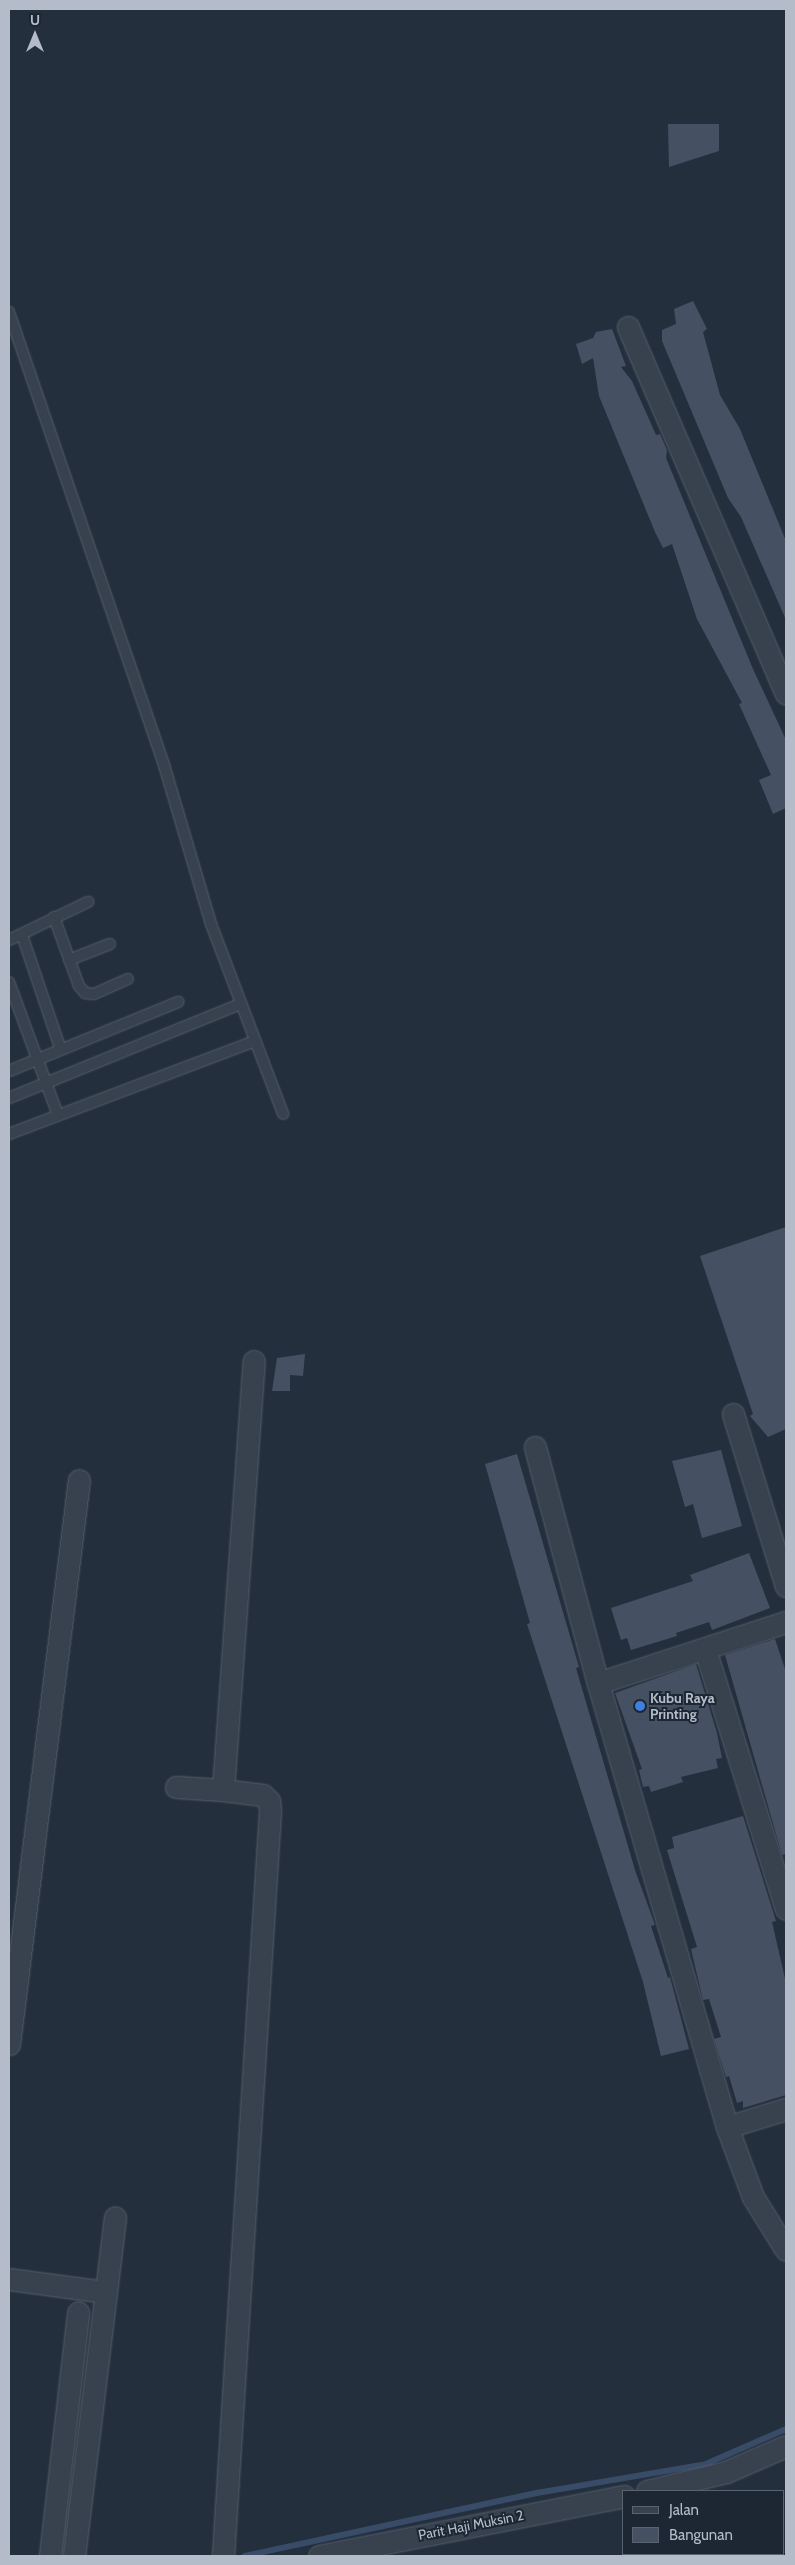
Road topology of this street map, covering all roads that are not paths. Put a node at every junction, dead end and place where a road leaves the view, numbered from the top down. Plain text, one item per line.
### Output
1 (9, 312) edge
2 (628, 327) dead end
3 (786, 693) edge
4 (88, 902) dead end
5 (54, 917) junction
6 (22, 935) junction
7 (9, 940) edge
8 (110, 944) dead end
9 (69, 960) junction
10 (128, 979) dead end
11 (9, 982) edge
12 (178, 1002) dead end
13 (240, 1004) junction
14 (255, 1041) junction
15 (62, 1050) junction
16 (9, 1059) edge
17 (37, 1059) junction
18 (11, 1070) edge
19 (46, 1083) junction
20 (9, 1098) edge
21 (283, 1114) dead end
22 (58, 1115) junction
23 (9, 1134) edge
24 (254, 1360) dead end
25 (733, 1414) dead end
26 (535, 1447) dead end
27 (79, 1480) dead end
28 (786, 1586) edge
29 (786, 1622) edge
30 (705, 1649) junction
31 (598, 1683) junction
32 (176, 1787) dead end
33 (223, 1790) junction
34 (786, 1909) edge
35 (9, 2044) edge
36 (786, 2109) edge
37 (727, 2127) junction
38 (114, 2217) dead end
39 (786, 2250) edge
40 (9, 2279) edge
41 (105, 2292) junction
42 (78, 2312) dead end
43 (786, 2446) edge
44 (651, 2490) edge
45 (622, 2496) edge
46 (50, 2556) edge
47 (74, 2556) edge
48 (222, 2556) edge
49 (319, 2556) edge

1 - 13 lane
2 - 3 street
4 - 5 lane
5 - 6 lane
5 - 9 lane
6 - 7 lane
6 - 15 lane
8 - 9 lane
9 - 10 lane
11 - 17 lane
12 - 15 lane
13 - 14 lane
13 - 19 lane
14 - 21 lane
14 - 22 lane
15 - 17 lane
16 - 18 lane
17 - 18 lane
17 - 19 lane
19 - 20 lane
19 - 22 lane
22 - 23 lane
24 - 33 street
25 - 28 street
26 - 31 street
27 - 35 street
29 - 30 street
30 - 31 street
30 - 34 street
31 - 37 street
32 - 33 street
33 - 48 street
36 - 37 street
37 - 39 street
38 - 41 street
40 - 41 street
41 - 47 street
42 - 46 street
43 - 44 street
45 - 49 street, Parit Haji Muksin 2

